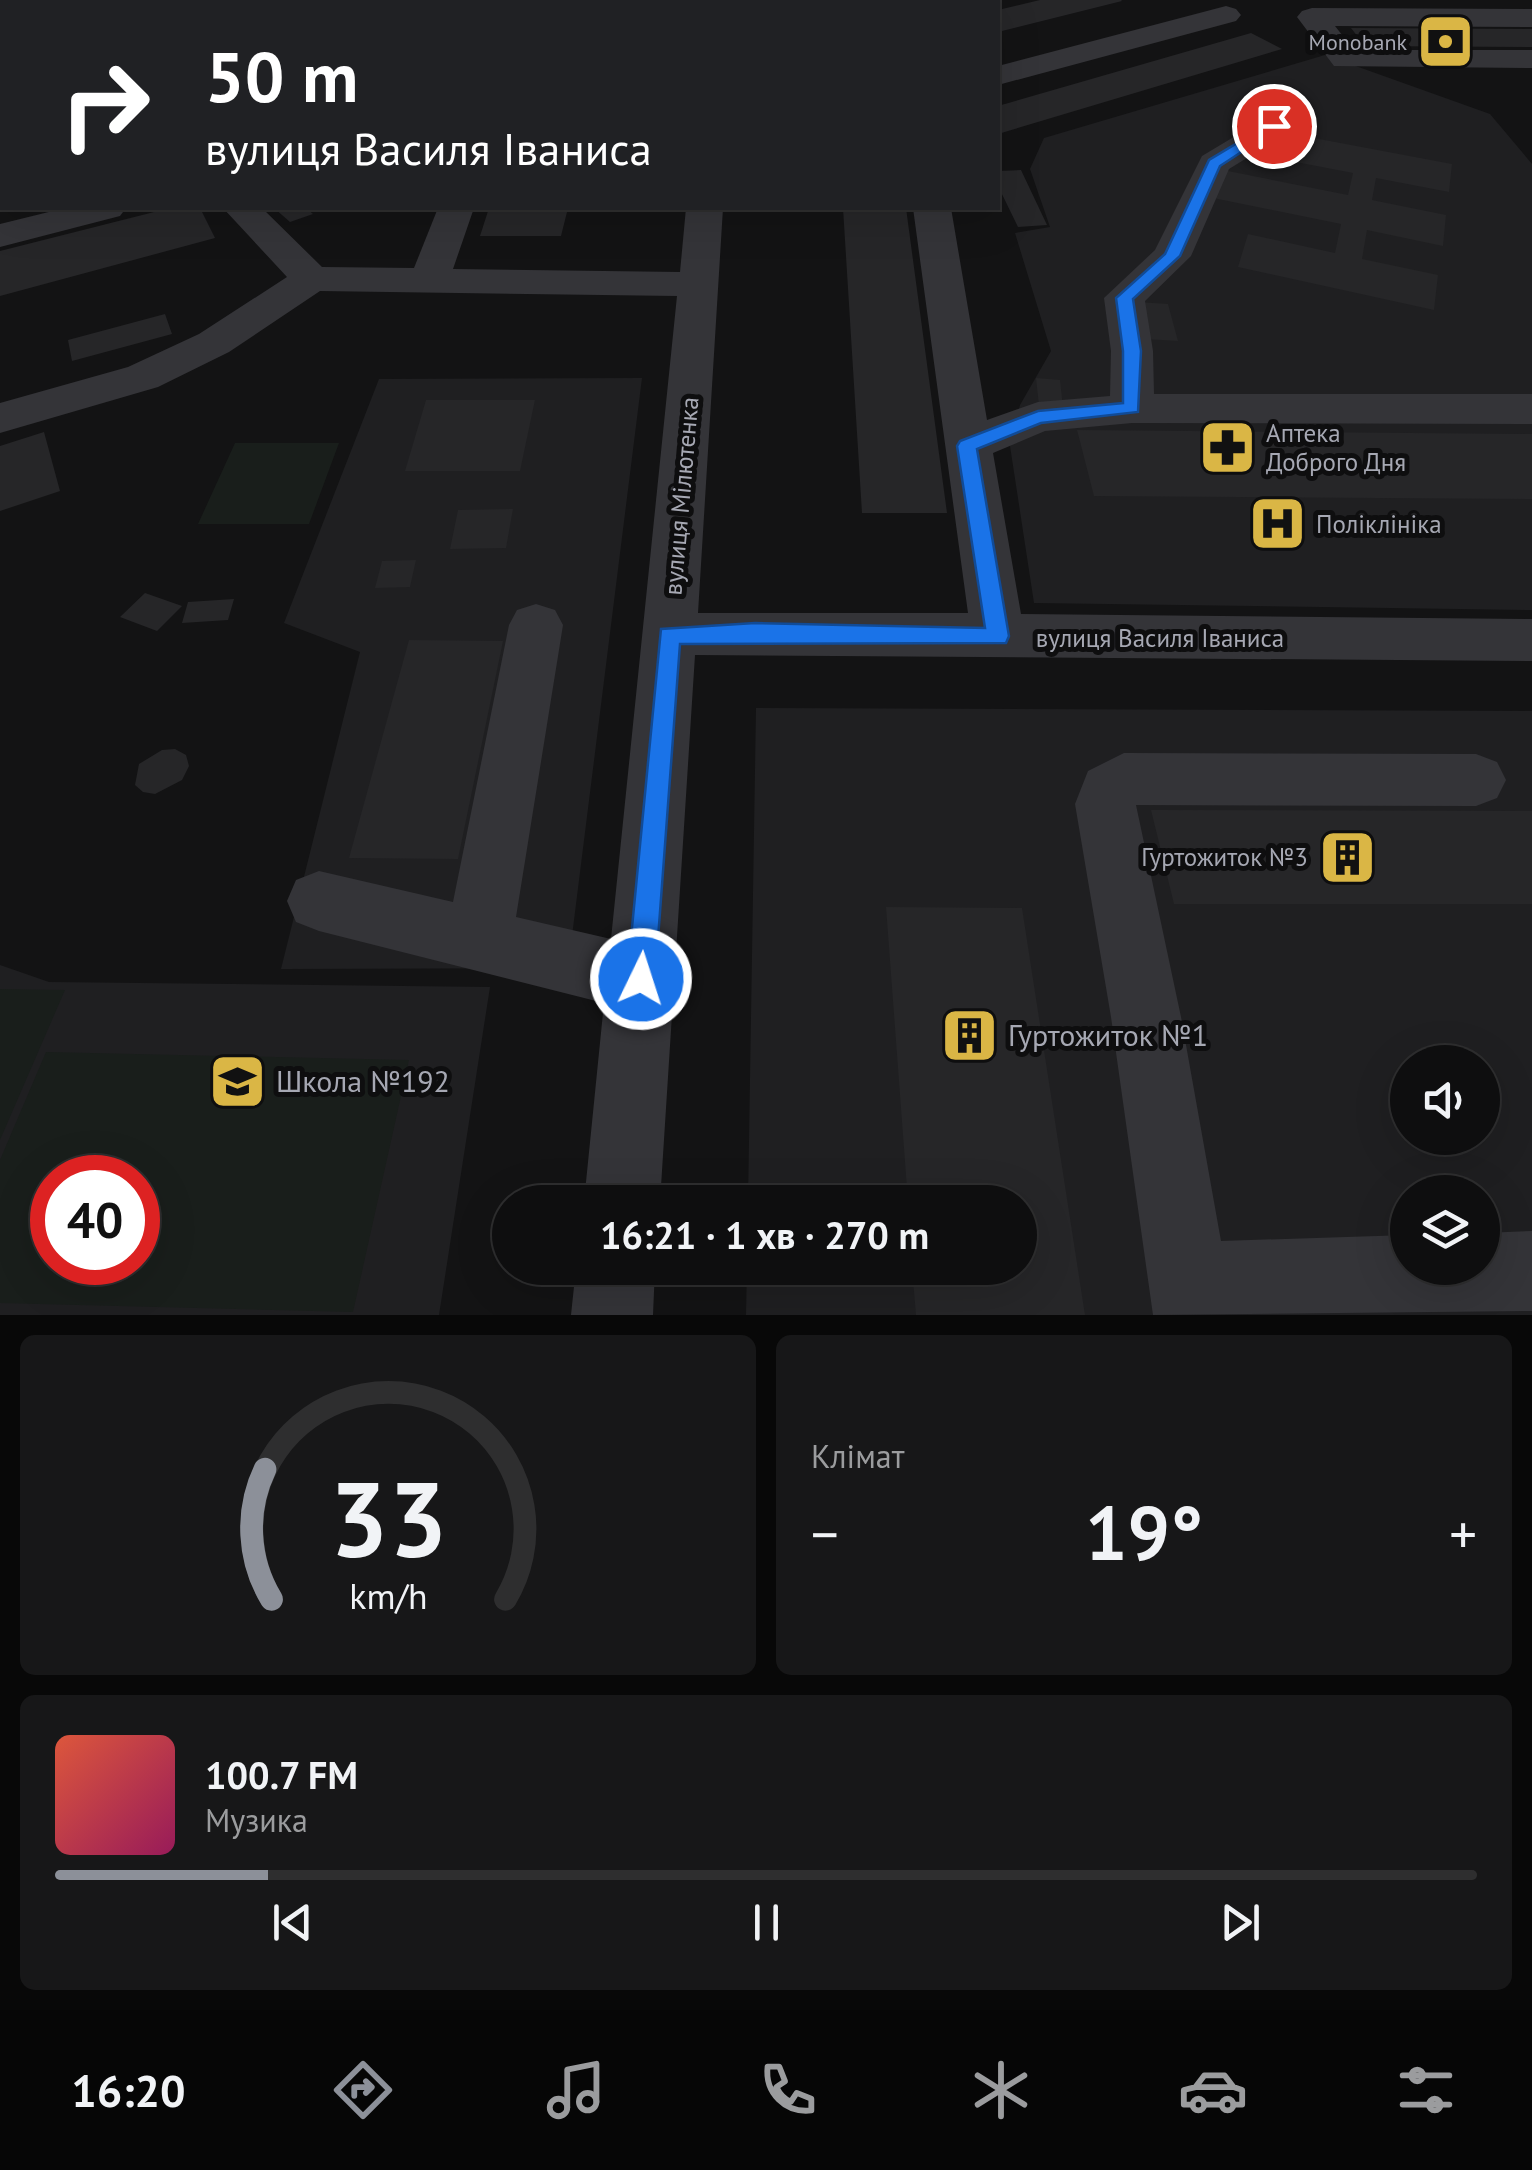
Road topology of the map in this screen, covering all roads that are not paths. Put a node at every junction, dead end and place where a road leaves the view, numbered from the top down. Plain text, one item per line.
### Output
1 (1226, 15) dead end
2 (1532, 18) edge
3 (1532, 60) edge
4 (1000, 75) edge
5 (1274, 126) dead end
6 (99, 210) edge
7 (243, 210) edge
8 (455, 210) edge
9 (706, 210) edge
10 (932, 210) edge
11 (0, 236) edge
12 (310, 279) junction
13 (429, 280) junction
14 (699, 284) junction
15 (1132, 408) junction
16 (1532, 409) edge
17 (0, 418) edge
18 (967, 446) junction
19 (536, 625) dead end
20 (669, 635) junction
21 (998, 636) junction
22 (1532, 640) edge
23 (1476, 780) dead end
24 (319, 900) dead end
25 (478, 939) junction
26 (641, 979) junction
27 (623, 1185) edge
28 (1532, 1271) edge
29 (615, 1285) edge
30 (1192, 1298) edge
31 (612, 1315) edge

1 - 4 street
2 - 3 street
5 - 15 street
6 - 11 street
7 - 12 street
8 - 13 street
9 - 14 street, вулиця Мілютенка
10 - 18 street
12 - 13 street
12 - 17 street
13 - 14 street
14 - 20 street, вулиця Мілютенка
15 - 16 street
15 - 18 street
18 - 21 street
19 - 25 street
20 - 21 street, вулиця Василя Іваниса
20 - 26 street, вулиця Мілютенка
21 - 22 street, вулиця Василя Іваниса
23 - 30 street
24 - 25 street
25 - 26 street
26 - 27 street, вулиця Мілютенка
28 - 30 street
29 - 31 street

